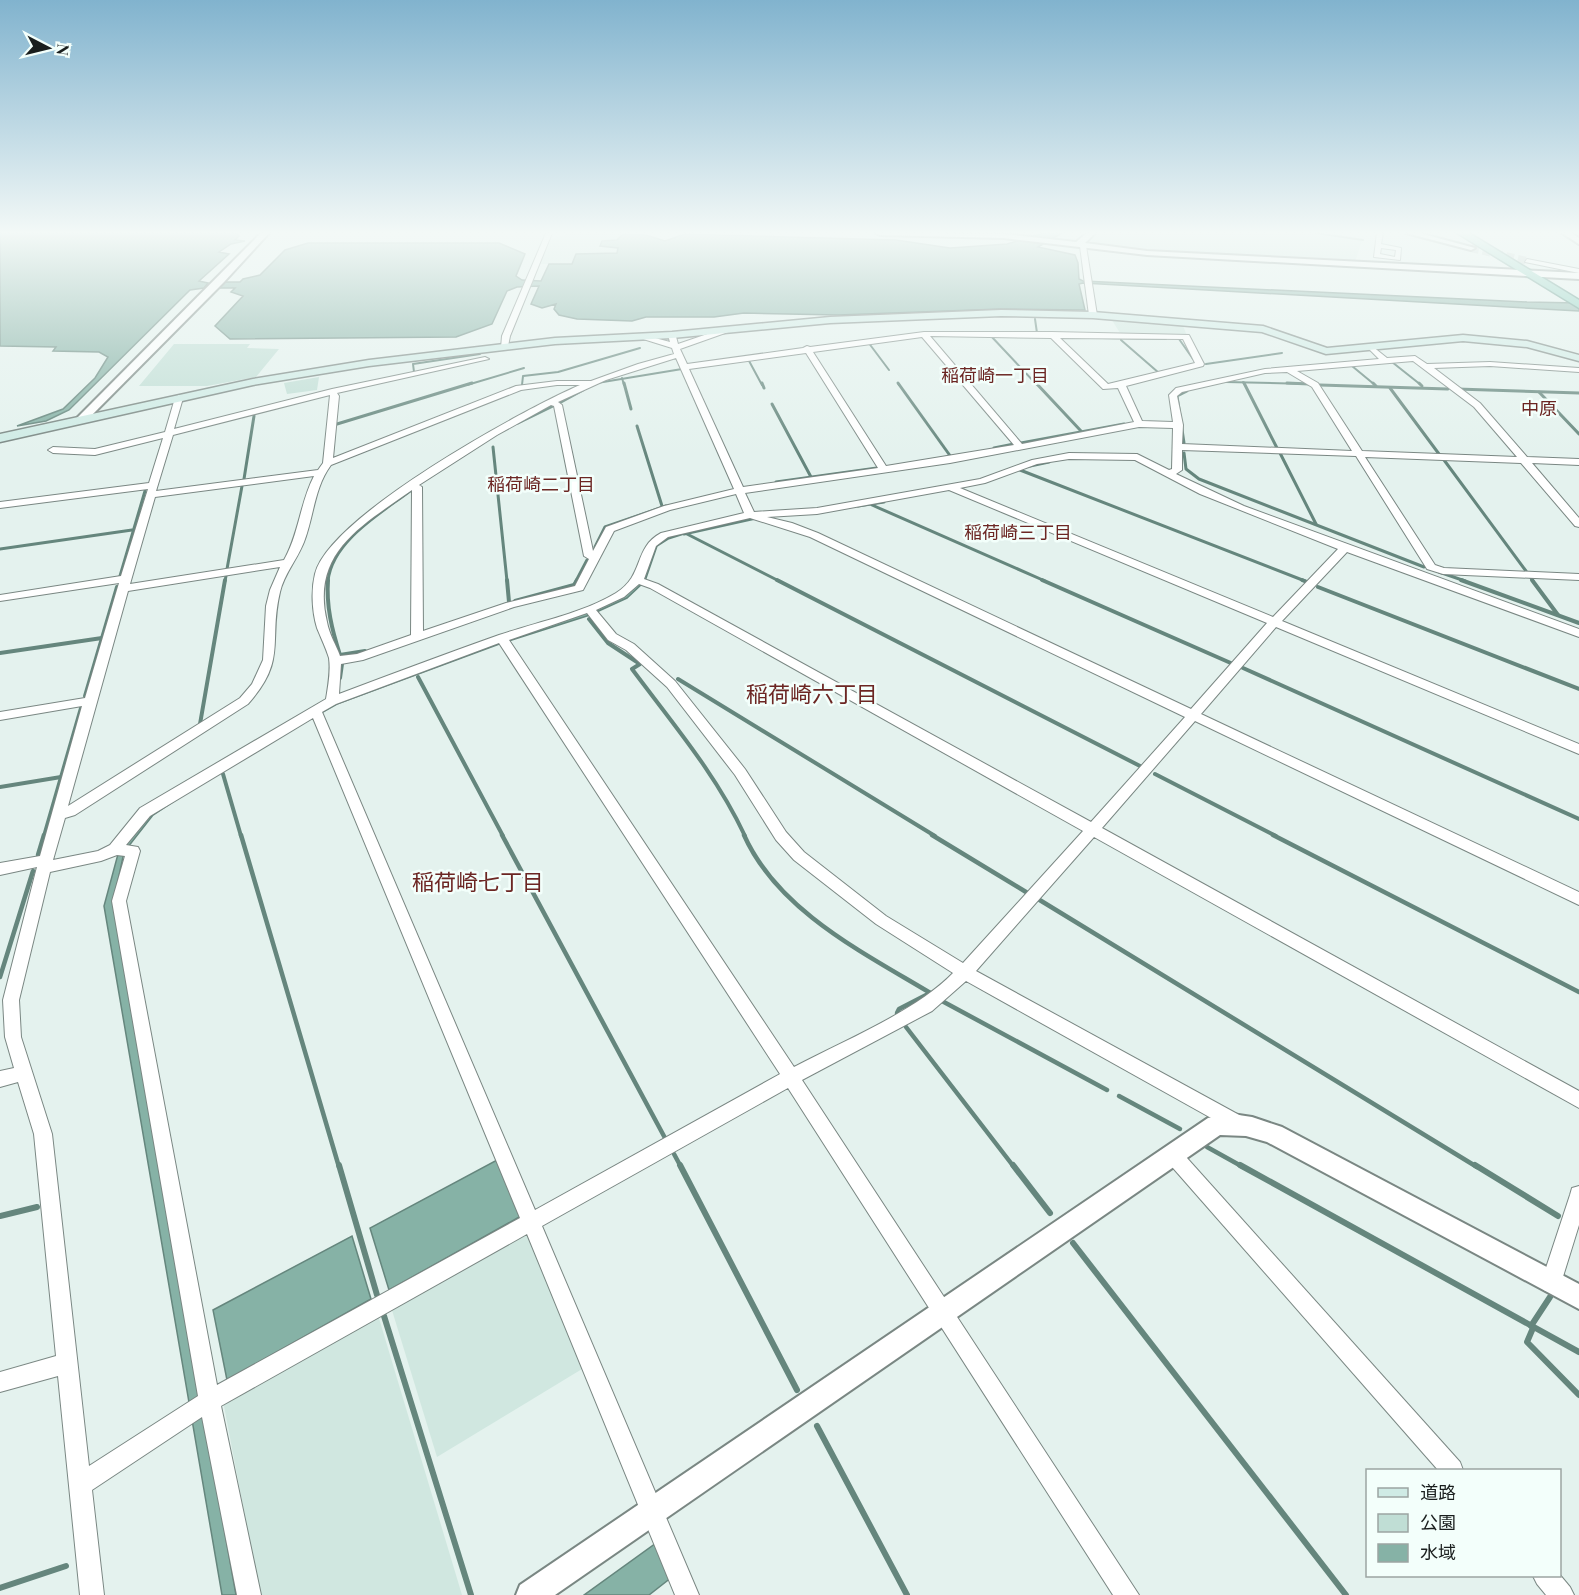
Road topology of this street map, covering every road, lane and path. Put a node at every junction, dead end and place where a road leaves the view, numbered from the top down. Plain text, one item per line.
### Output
1 (194, 307) edge
2 (519, 307) edge
3 (1092, 307) edge
4 (1093, 315) junction
5 (725, 330) junction
6 (924, 333) junction
7 (1052, 334) junction
8 (672, 335) junction
9 (644, 336) junction
10 (504, 346) junction
11 (807, 348) junction
12 (1372, 348) junction
13 (678, 351) junction
14 (1579, 358) edge
15 (485, 359) dead end
16 (1385, 361) junction
17 (1425, 366) junction
18 (685, 367) junction
19 (1289, 369) junction
20 (1579, 370) edge
21 (591, 383) junction
22 (1121, 386) junction
23 (332, 392) junction
24 (179, 398) junction
25 (552, 403) junction
26 (81, 420) junction
27 (1139, 424) junction
28 (1179, 425) junction
29 (167, 435) junction
30 (0, 436) edge
31 (1020, 447) junction
32 (1179, 447) junction
33 (53, 450) dead end
34 (1360, 453) junction
35 (1524, 460) junction
36 (1579, 462) edge
37 (328, 463) junction
38 (884, 470) junction
39 (319, 473) junction
40 (1167, 474) junction
41 (412, 486) junction
42 (950, 487) junction
43 (151, 490) junction
44 (738, 491) junction
45 (0, 506) edge
46 (755, 516) junction
47 (1579, 524) edge
48 (1345, 548) junction
49 (594, 556) junction
50 (287, 563) junction
51 (1431, 567) junction
52 (1579, 577) edge
53 (1425, 578) junction
54 (641, 581) junction
55 (124, 584) junction
56 (0, 598) edge
57 (592, 612) junction
58 (1274, 623) junction
59 (1579, 633) edge
60 (417, 637) junction
61 (503, 640) junction
62 (335, 661) junction
63 (90, 701) junction
64 (332, 701) junction
65 (317, 714) junction
66 (1194, 715) junction
67 (0, 716) edge
68 (1579, 749) edge
69 (59, 815) junction
70 (1092, 828) junction
71 (121, 850) junction
72 (45, 864) junction
73 (0, 869) edge
74 (1579, 899) edge
75 (964, 972) junction
76 (24, 1073) junction
77 (791, 1077) junction
78 (0, 1079) edge
79 (1579, 1100) edge
80 (1235, 1122) junction
81 (1172, 1154) junction
82 (1579, 1195) edge
83 (532, 1222) junction
84 (1551, 1282) junction
85 (1579, 1297) edge
86 (943, 1311) junction
87 (68, 1363) junction
88 (0, 1382) edge
89 (201, 1407) junction
90 (1451, 1469) edge
91 (82, 1484) junction
92 (652, 1511) junction
93 (1547, 1577) edge
94 (92, 1595) edge
95 (249, 1595) edge
96 (530, 1595) edge
97 (687, 1595) edge
98 (1127, 1595) edge
99 (1562, 1595) edge

1 - 26 street
2 - 10 street
3 - 4 street
4 - 5 main road
4 - 12 main road
5 - 8 main road
5 - 13 street
6 - 7 street
6 - 11 street
6 - 31 street
7 - 22 street
7 - 22 street
8 - 9 main road
8 - 13 street
9 - 10 main road
9 - 13 street
10 - 24 main road
11 - 18 street
11 - 38 street
12 - 14 main road
12 - 16 street
13 - 18 street
13 - 21 street
15 - 23 street
16 - 17 street
16 - 19 street
17 - 20 street
17 - 35 street
18 - 44 street
19 - 28 street
19 - 34 street
21 - 25 street
21 - 37 street
22 - 27 street
23 - 29 street
23 - 37 street
24 - 26 main road
24 - 29 street
25 - 41 street
25 - 49 street
26 - 30 main road
27 - 28 street
27 - 31 street
28 - 32 street
29 - 33 street
29 - 43 street
31 - 38 street
32 - 34 street
32 - 40 street
34 - 35 street
34 - 51 street
35 - 36 street
35 - 47 street
37 - 39 street
38 - 44 street
39 - 43 street
39 - 50 street
40 - 42 street
40 - 48 street
41 - 60 street
41 - 62 street
42 - 46 street
42 - 58 street
43 - 45 street
43 - 55 street
44 - 46 street
44 - 49 street
46 - 54 street
46 - 66 street
48 - 53 street
48 - 58 street
49 - 60 street
50 - 55 street
50 - 69 street
51 - 52 street
51 - 53 street
53 - 59 street
54 - 57 street
54 - 70 street
55 - 56 street
55 - 63 street
57 - 61 street
57 - 75 street
58 - 66 street
58 - 68 street
60 - 62 street
61 - 64 street
61 - 77 street
62 - 64 street
63 - 67 street
63 - 69 street
64 - 65 street
65 - 71 street
65 - 83 street
66 - 70 street
66 - 74 street
69 - 72 street
70 - 75 street
70 - 79 street
71 - 72 street
71 - 89 street
72 - 73 street
72 - 76 street
75 - 77 street
75 - 80 street
76 - 78 street
76 - 87 street
77 - 83 street
77 - 86 street
80 - 81 street
80 - 84 street
81 - 86 street
81 - 90 street
82 - 84 street
83 - 89 street
83 - 92 street
84 - 85 street
86 - 92 street
86 - 98 street
87 - 88 street
87 - 91 street
89 - 91 street
89 - 95 street
91 - 94 street
92 - 96 street
92 - 97 street
93 - 99 street

